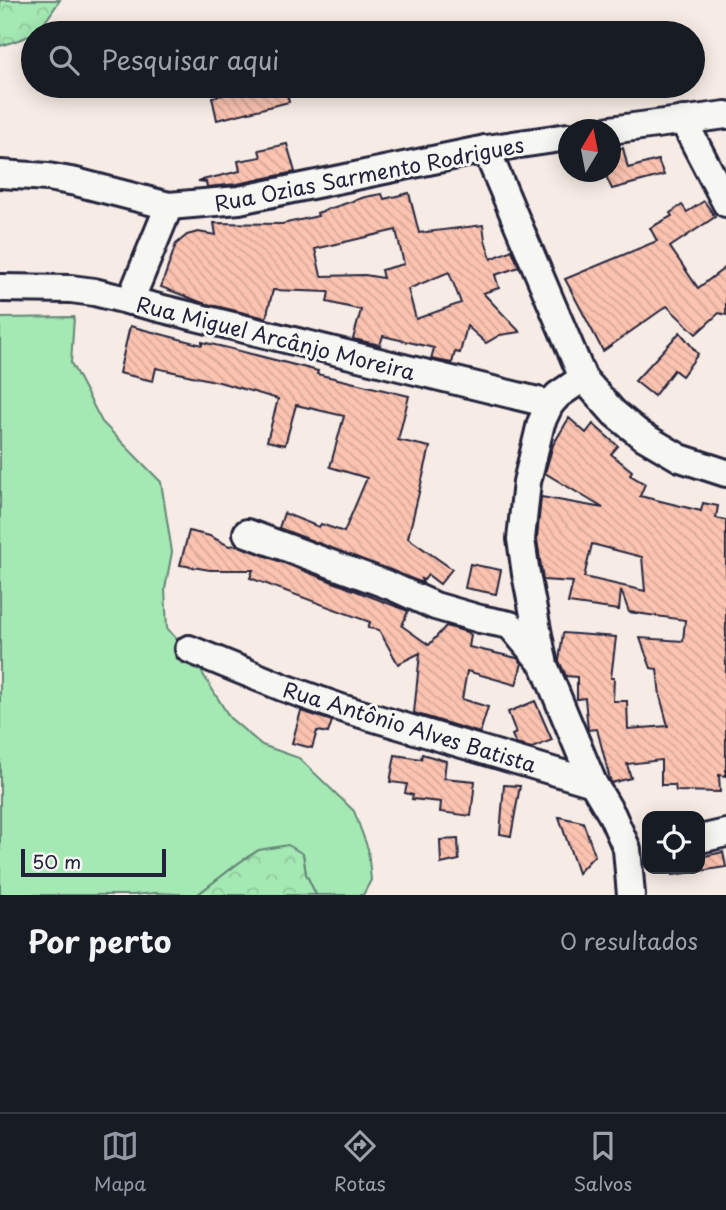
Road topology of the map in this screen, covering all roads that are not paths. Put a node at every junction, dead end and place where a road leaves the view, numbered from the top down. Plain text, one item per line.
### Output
1 (726, 115) edge
2 (684, 120) junction
3 (621, 129) edge
4 (558, 139) edge
5 (486, 149) junction
6 (0, 174) edge
7 (726, 203) edge
8 (169, 206) junction
9 (0, 288) edge
10 (130, 301) junction
11 (583, 379) junction
12 (550, 404) junction
13 (726, 473) edge
14 (247, 533) dead end
15 (189, 649) dead end
16 (544, 665) junction
17 (593, 783) junction
18 (726, 833) edge
19 (705, 838) edge
20 (637, 848) edge
21 (631, 895) edge

1 - 2 street
2 - 3 street
2 - 7 street
4 - 5 street, Rua Ozias Sarmento Rodrigues
5 - 8 street, Rua Ozias Sarmento Rodrigues
5 - 11 street
6 - 8 street
8 - 10 street
9 - 10 street, Rua Miguel Arcânjo Moreira
10 - 12 street, Rua Miguel Arcânjo Moreira
11 - 12 street
11 - 13 street
12 - 16 street
14 - 16 street
15 - 17 street, Rua Antônio Alves Batista
16 - 17 street
17 - 20 street
18 - 19 street
20 - 21 street

